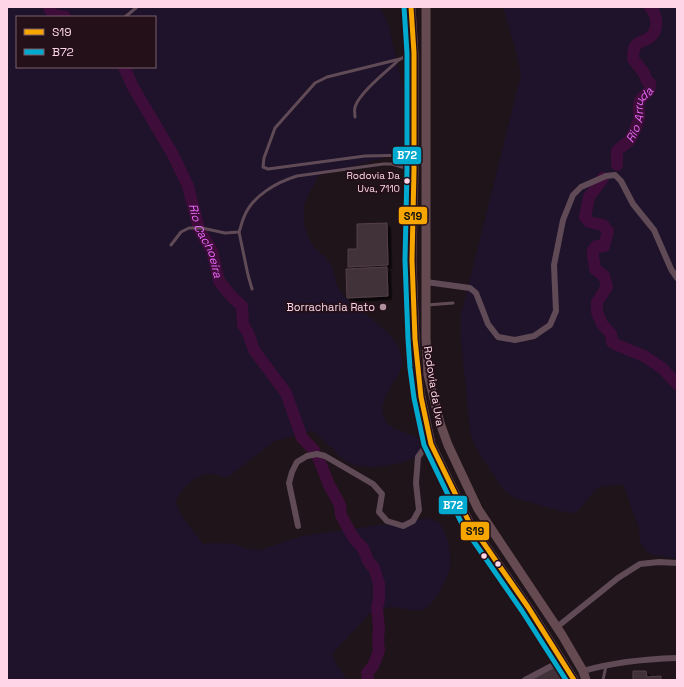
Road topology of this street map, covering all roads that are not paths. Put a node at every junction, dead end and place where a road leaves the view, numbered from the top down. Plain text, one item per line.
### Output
1 (137, 7) edge
2 (411, 7) edge
3 (426, 7) edge
4 (126, 16) edge
5 (414, 53) junction
6 (400, 59) junction
7 (354, 116) dead end
8 (414, 155) junction
9 (414, 170) junction
10 (240, 232) junction
11 (171, 246) dead end
12 (677, 278) edge
13 (426, 282) junction
14 (252, 289) dead end
15 (453, 303) dead end
16 (425, 305) junction
17 (431, 444) junction
18 (298, 526) dead end
19 (677, 563) edge
20 (557, 626) junction
21 (677, 658) edge
22 (563, 660) junction
23 (606, 664) junction
24 (584, 676) edge
25 (525, 680) edge
26 (574, 680) edge
27 (603, 680) edge

1 - 4 lane
2 - 5 main road, Rodovia da Uva
3 - 13 main road, Rodovia da Uva
5 - 6 lane
5 - 8 main road, Rodovia da Uva
6 - 7 lane
6 - 8 lane
8 - 9 main road, Rodovia da Uva
9 - 10 lane
9 - 17 main road, Rodovia da Uva
10 - 11 lane
10 - 14 lane
12 - 13 street
13 - 16 main road, Rodovia da Uva
15 - 16 lane
16 - 20 main road, Rodovia da Uva
17 - 18 street
17 - 22 main road, Rodovia da Uva
19 - 20 street
20 - 24 main road, Rodovia da Uva
21 - 23 street
22 - 25 street
22 - 26 main road, Rodovia da Uva
23 - 24 street
23 - 27 lane

